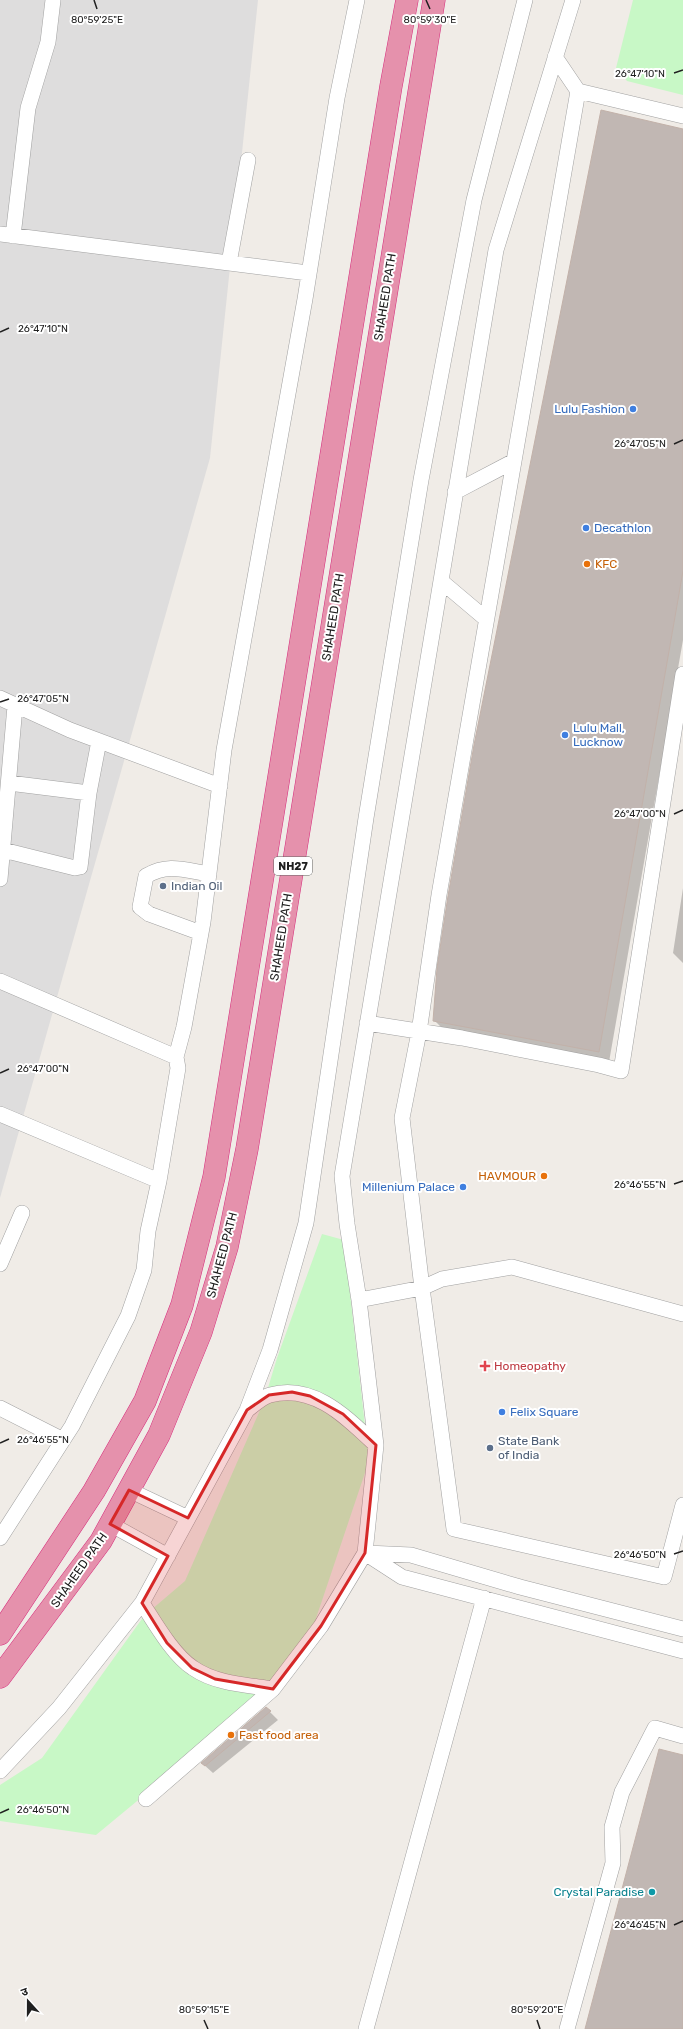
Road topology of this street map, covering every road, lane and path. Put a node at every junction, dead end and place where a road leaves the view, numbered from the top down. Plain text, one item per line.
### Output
1 (53, 0) edge
2 (357, 0) edge
3 (407, 0) edge
4 (434, 0) edge
5 (524, 0) edge
6 (573, 0) edge
7 (555, 57) junction
8 (578, 91) junction
9 (683, 116) edge
10 (248, 160) dead end
11 (6, 235) edge
12 (230, 263) junction
13 (308, 273) junction
14 (514, 462) junction
15 (455, 492) junction
16 (441, 581) junction
17 (486, 619) junction
18 (683, 674) edge
19 (0, 698) edge
20 (15, 706) junction
21 (679, 732) edge
22 (100, 741) junction
23 (8, 783) junction
24 (220, 786) junction
25 (90, 792) junction
26 (3, 850) junction
27 (209, 874) junction
28 (0, 879) edge
29 (201, 933) junction
30 (0, 981) edge
31 (367, 1023) junction
32 (419, 1032) junction
33 (176, 1056) junction
34 (0, 1114) edge
35 (159, 1181) junction
36 (22, 1213) dead end
37 (0, 1264) edge
38 (422, 1288) junction
39 (360, 1300) junction
40 (683, 1314) edge
41 (0, 1408) edge
42 (247, 1410) junction
43 (63, 1440) junction
44 (376, 1445) junction
45 (129, 1490) junction
46 (683, 1505) edge
47 (188, 1518) junction
48 (110, 1524) junction
49 (0, 1538) edge
50 (365, 1553) junction
51 (168, 1556) junction
52 (484, 1598) junction
53 (142, 1603) junction
54 (683, 1629) edge
55 (0, 1634) edge
56 (683, 1651) edge
57 (0, 1677) edge
58 (273, 1689) junction
59 (683, 1736) edge
60 (0, 1771) edge
61 (146, 1799) dead end
62 (366, 2029) edge
63 (567, 2029) edge

1 - 11 street
2 - 13 street
3 - 55 highway, NH27
4 - 45 highway, SHAHEED PATH / NH27
5 - 42 street
6 - 7 street
7 - 8 street
7 - 15 street
8 - 9 street
8 - 14 street
10 - 12 street
11 - 12 street
12 - 13 street
13 - 24 street
14 - 15 street
14 - 17 street
15 - 16 street
16 - 17 street
16 - 31 street
17 - 32 street
18 - 21 street
19 - 20 street
20 - 22 street
20 - 23 street
21 - 32 street
22 - 24 street
22 - 25 street
23 - 25 street
23 - 26 street
24 - 27 street
25 - 26 street
26 - 28 street
27 - 29 street
27 - 29 street
29 - 33 street
30 - 33 street
31 - 32 street
31 - 39 street
32 - 38 street
33 - 35 street
34 - 35 street
35 - 43 street
36 - 37 street
38 - 39 street
38 - 40 street
38 - 46 street
39 - 44 street
41 - 43 street
42 - 44 street
42 - 47 street
43 - 49 street
44 - 50 street
45 - 47 street
45 - 48 highway, SHAHEED PATH / NH27
47 - 51 street
48 - 51 street
48 - 57 highway, SHAHEED PATH / NH27
50 - 52 street
50 - 54 street
50 - 58 street
51 - 53 street
52 - 56 street
52 - 62 street
53 - 58 street
53 - 60 street
58 - 61 street
59 - 63 street

